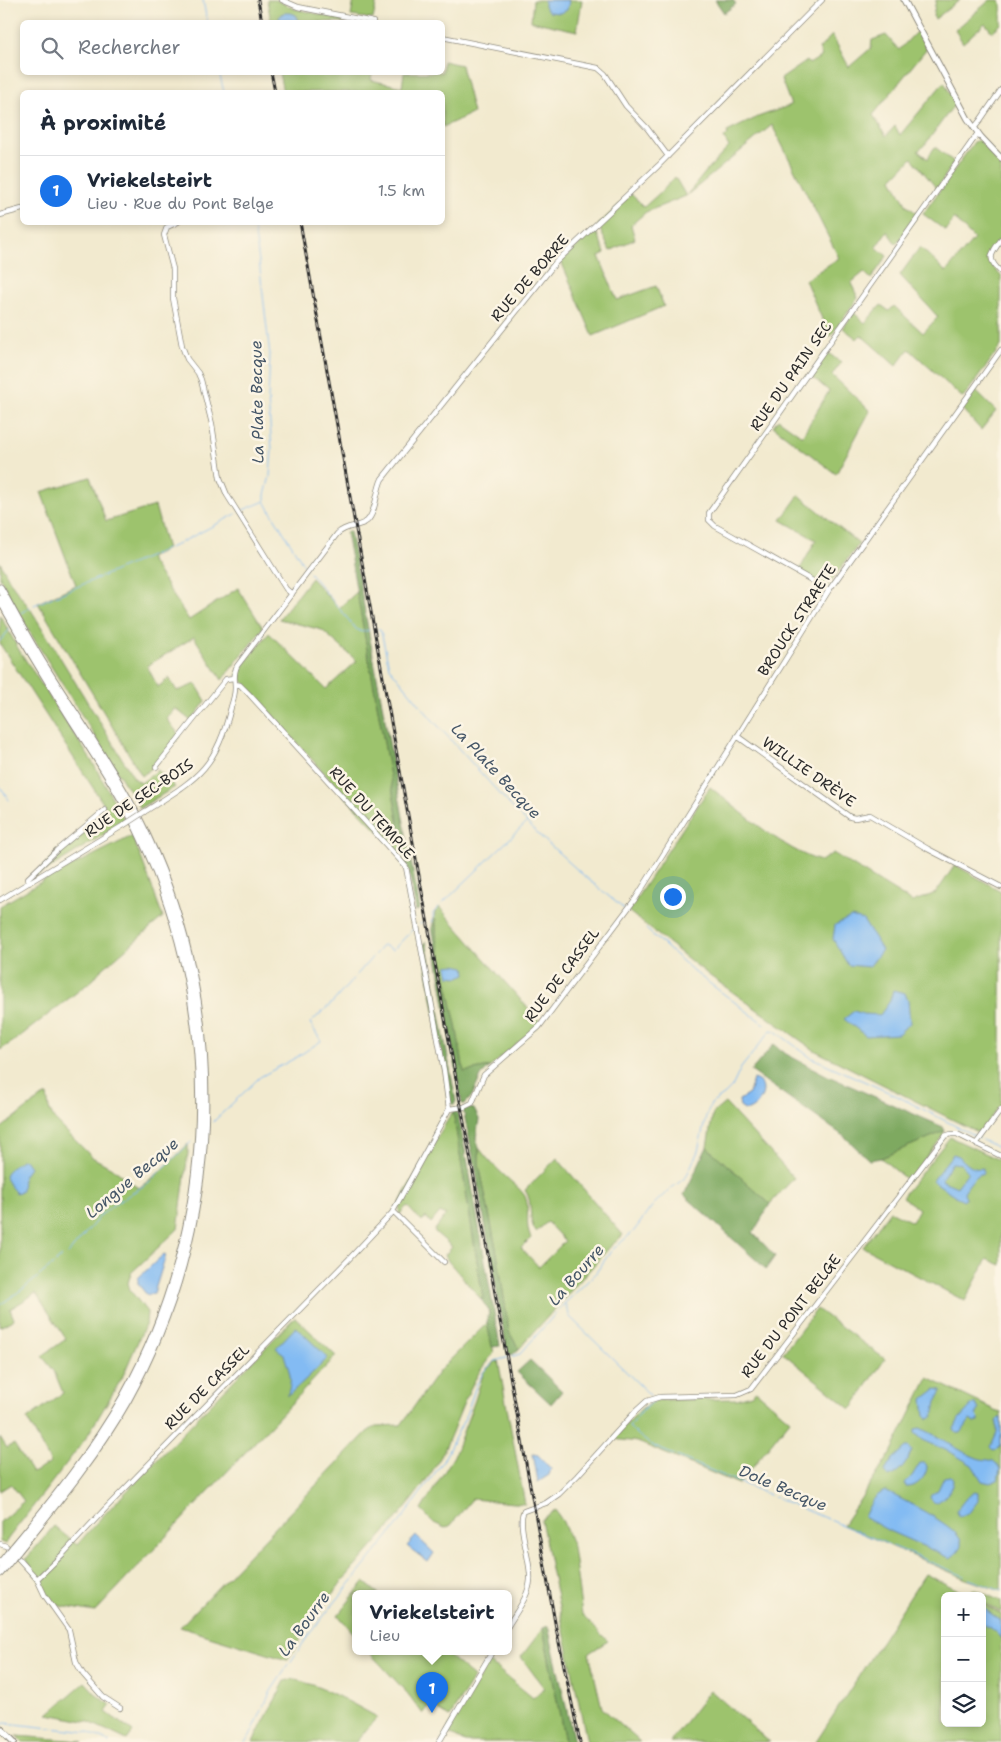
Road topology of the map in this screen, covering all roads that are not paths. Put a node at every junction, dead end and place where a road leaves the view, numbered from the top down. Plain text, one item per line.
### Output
1 (282, 0) edge
2 (822, 0) edge
3 (904, 0) edge
4 (363, 20) edge
5 (445, 37) edge
6 (1001, 90) edge
7 (974, 128) junction
8 (978, 134) junction
9 (668, 156) junction
10 (1001, 158) edge
11 (20, 210) edge
12 (0, 215) edge
13 (171, 225) edge
14 (1001, 240) edge
15 (1001, 272) edge
16 (1001, 350) edge
17 (309, 572) joint
18 (0, 588) edge
19 (828, 590) junction
20 (292, 594) junction
21 (0, 600) edge
22 (234, 678) junction
23 (235, 684) junction
24 (737, 736) junction
25 (156, 767) dead end
26 (105, 810) dead end
27 (29, 884) junction
28 (1001, 887) edge
29 (0, 900) edge
30 (626, 911) joint
31 (449, 1109) junction
32 (1001, 1110) edge
33 (977, 1143) junction
34 (1001, 1156) edge
35 (393, 1211) junction
36 (444, 1262) dead end
37 (0, 1544) edge
38 (12, 1553) junction
39 (0, 1564) edge
40 (0, 1573) edge
41 (37, 1579) junction
42 (512, 1619) edge
43 (490, 1655) edge
44 (120, 1708) dead end
45 (0, 1728) edge
46 (14, 1742) edge
47 (439, 1742) edge

1 - 4 street
2 - 9 street, RUE DE BORRE
3 - 7 street
5 - 9 street
6 - 7 street
7 - 8 street
8 - 10 street
8 - 19 street, RUE DU PAIN SEC
9 - 17 street, RUE DE BORRE
11 - 12 street
13 - 20 street
14 - 15 street
16 - 19 street, BROUCK STRAETE
17 - 20 street, RUE DE SEC-BOIS
18 - 38 highway
19 - 24 street, BROUCK STRAETE
20 - 22 street, RUE DE SEC-BOIS
21 - 38 highway
22 - 23 street, RUE DE SEC-BOIS
22 - 25 street, RUE DE SEC-BOIS
23 - 27 street, RUE DE SEC-BOIS, bridge
23 - 31 street, RUE DU TEMPLE
24 - 28 street, WILLIE DRÈVE
24 - 30 street, BROUCK STRAETE
26 - 27 street, RUE DE SEC-BOIS
27 - 29 street, RUE DE SEC-BOIS
30 - 31 street, RUE DE CASSEL
31 - 35 street, RUE DE CASSEL
32 - 33 street
33 - 34 street, RUE DU PONT BELGE
33 - 42 street, RUE DU PONT BELGE
35 - 36 street
35 - 41 street, RUE DE CASSEL
37 - 41 street
38 - 39 highway
38 - 40 highway
41 - 44 street
43 - 47 street
45 - 46 main road

